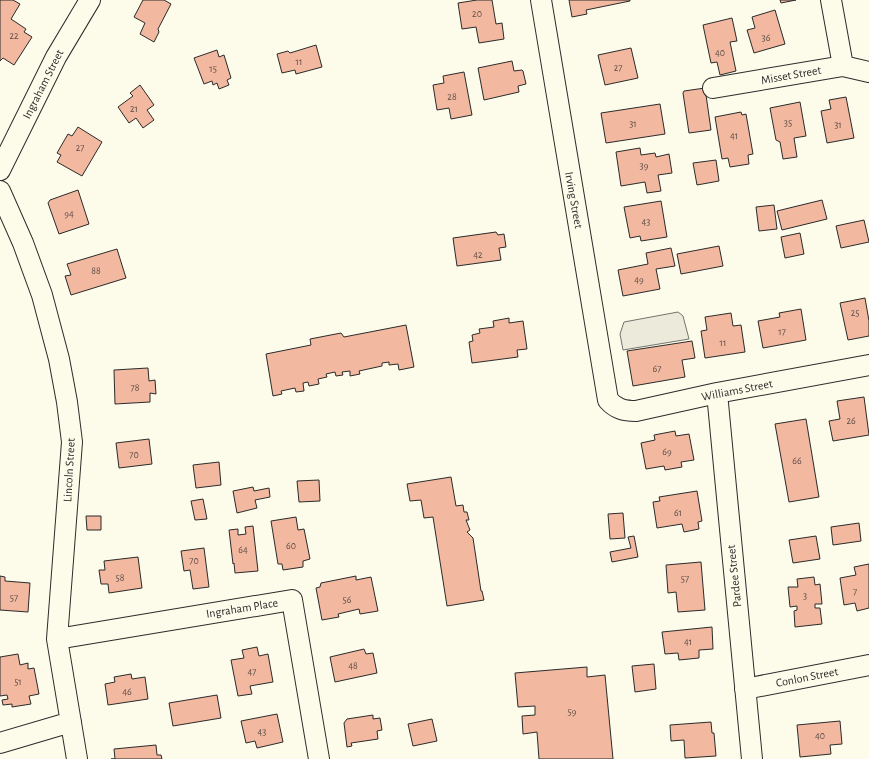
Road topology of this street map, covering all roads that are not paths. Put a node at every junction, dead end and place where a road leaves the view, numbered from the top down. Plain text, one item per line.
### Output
1 (90, 0) edge
2 (541, 0) edge
3 (831, 0) edge
4 (843, 66) junction
5 (869, 72) edge
6 (713, 88) dead end
7 (0, 170) edge
8 (0, 191) edge
9 (869, 365) edge
10 (717, 393) junction
11 (608, 400) joint
12 (57, 639) junction
13 (869, 665) edge
14 (745, 689) junction
15 (71, 722) junction
16 (0, 743) edge
17 (77, 759) edge
18 (319, 759) edge
19 (752, 759) edge

1 - 7 street, Ingraham Street
2 - 11 street, Irving Street
3 - 4 street
4 - 5 street, Misset Street
4 - 6 street, Misset Street
8 - 12 street, Lincoln Street
9 - 10 street, Williams Street
10 - 11 street, Williams Street
10 - 14 street, Pardee Street
12 - 15 street, Lincoln Street
12 - 18 street, Ingraham Place
13 - 14 street, Conlon Street
14 - 19 street, Pardee Street
15 - 16 street
15 - 17 street, Lincoln Street

